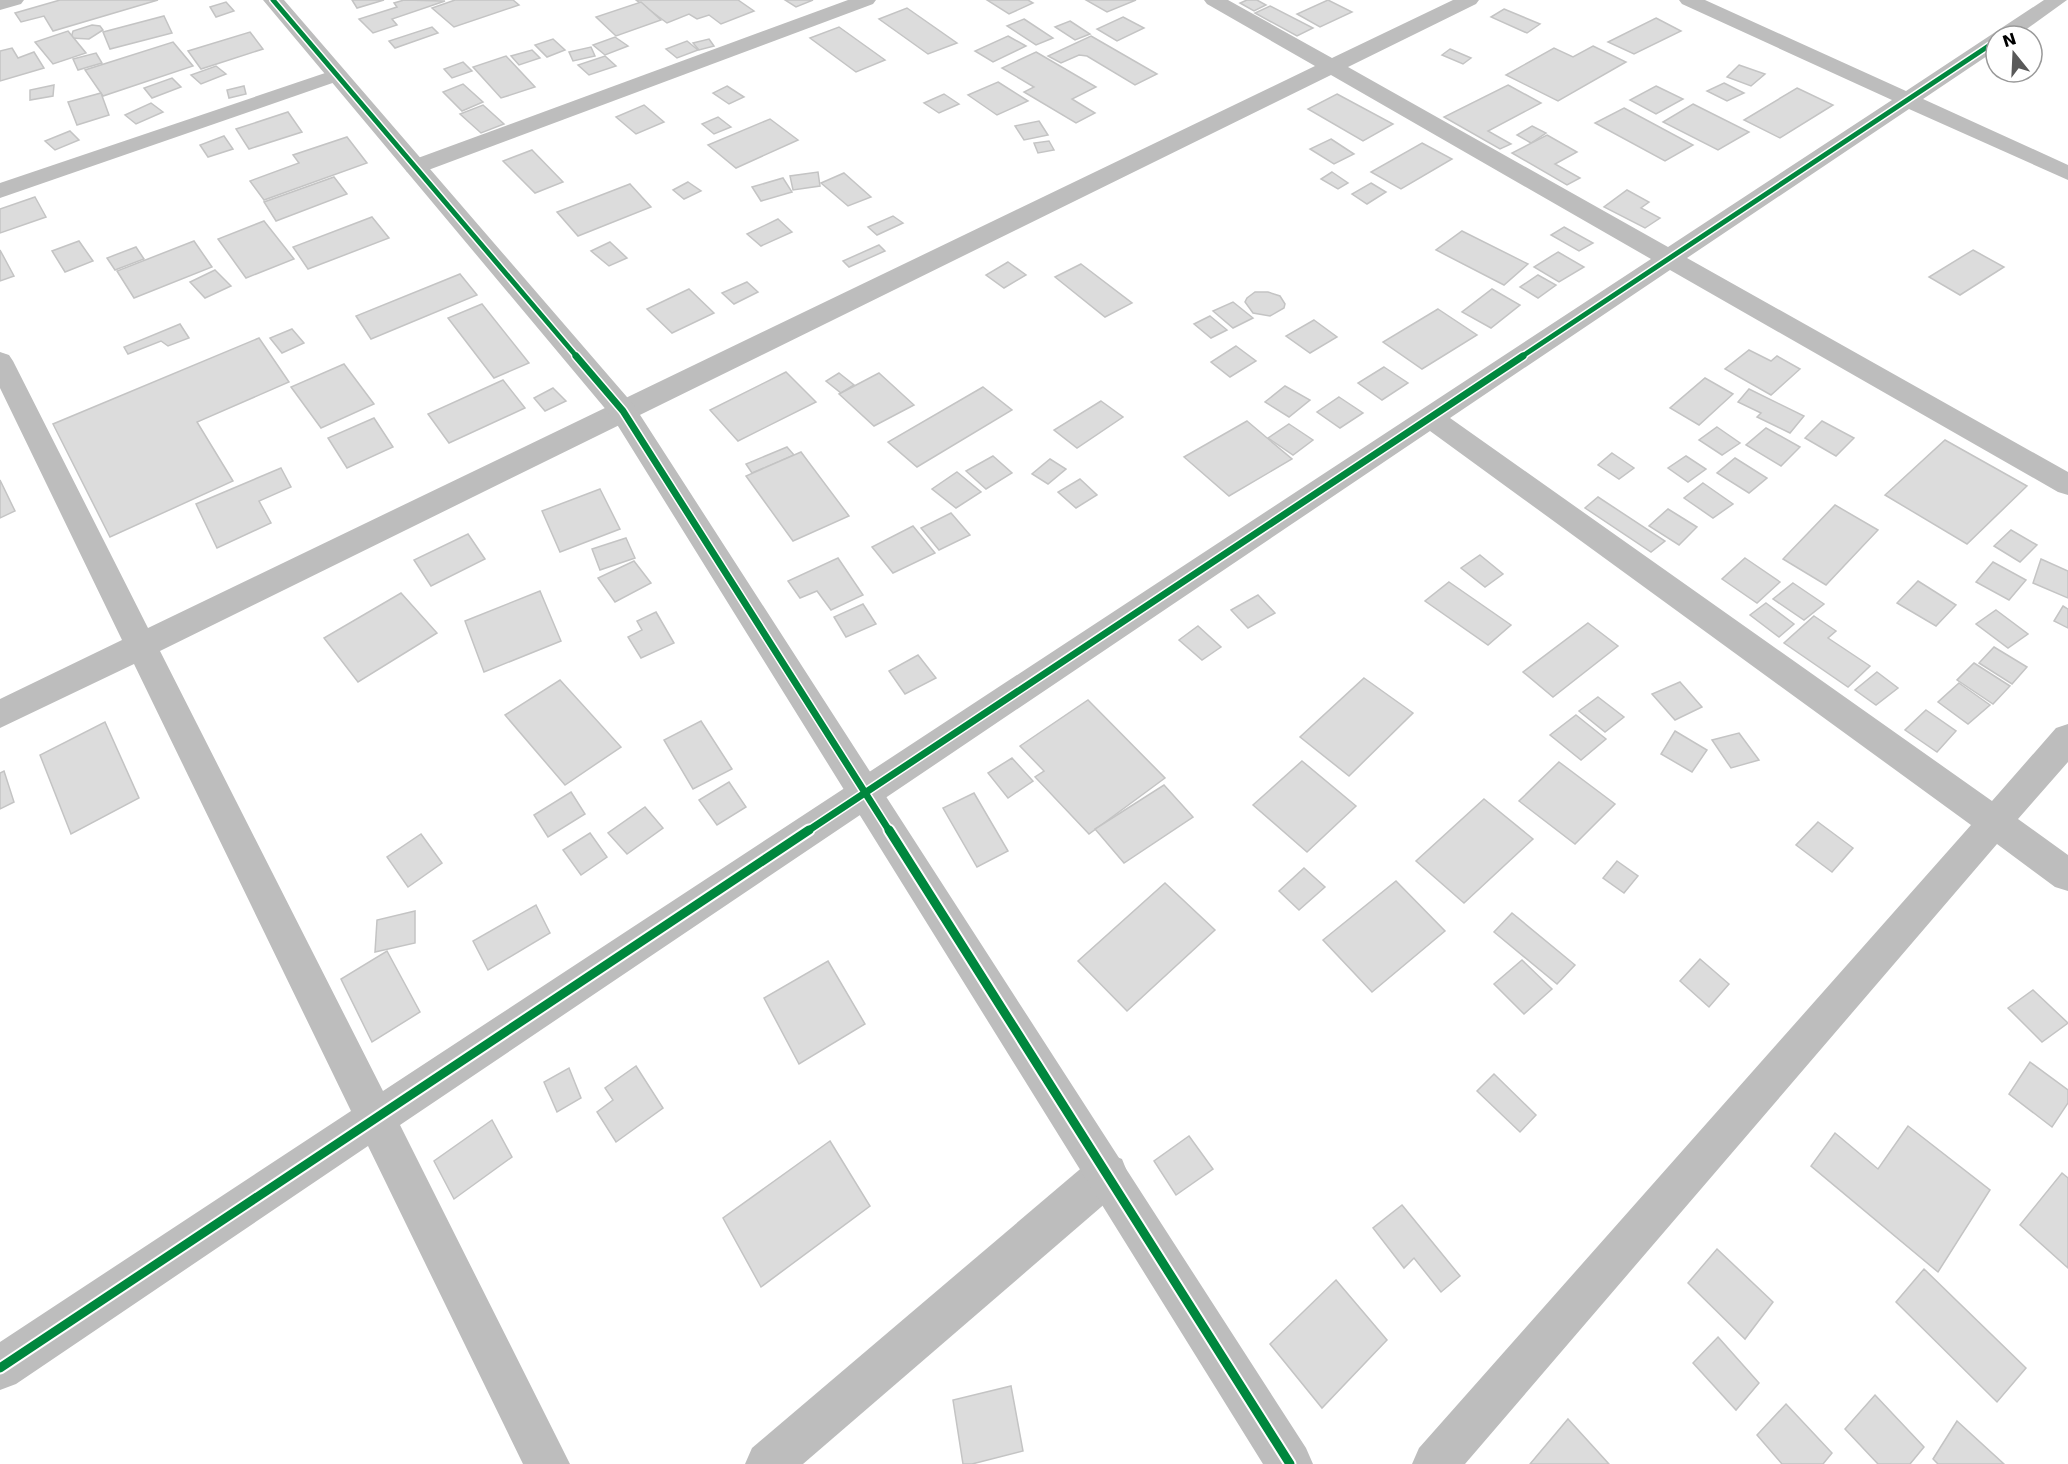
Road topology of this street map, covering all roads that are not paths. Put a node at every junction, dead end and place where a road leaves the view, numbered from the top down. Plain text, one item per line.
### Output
1 (14, 0) edge
2 (273, 0) edge
3 (866, 0) edge
4 (1214, 0) edge
5 (1469, 0) edge
6 (1689, 0) edge
7 (2057, 0) edge
8 (0, 4) edge
9 (796, 6) dead end
10 (814, 19) junction
11 (2021, 24) edge
12 (1984, 48) edge
13 (1332, 67) junction
14 (337, 75) junction
15 (1907, 100) junction
16 (416, 167) junction
17 (2068, 173) edge
18 (0, 191) edge
19 (1669, 258) junction
20 (0, 361) edge
21 (623, 411) junction
22 (1430, 417) junction
23 (2068, 485) edge
24 (141, 646) junction
25 (0, 714) edge
26 (2068, 738) edge
27 (865, 793) junction
28 (1995, 822) junction
29 (2068, 875) edge
30 (376, 1118) junction
31 (1107, 1174) junction
32 (0, 1368) edge
33 (547, 1464) edge
34 (768, 1464) edge
35 (1290, 1464) edge
36 (1435, 1464) edge

1 - 8 street
2 - 14 street
3 - 10 street
4 - 13 street
5 - 13 street
6 - 15 street
7 - 11 street
9 - 10 street
10 - 16 street
12 - 15 street
13 - 19 street
13 - 21 street
14 - 16 street
14 - 18 street
15 - 17 street
15 - 19 street
16 - 21 street
19 - 22 street
19 - 23 street
20 - 24 street
21 - 24 street
21 - 27 street
22 - 27 street
22 - 28 street
24 - 25 street
24 - 30 street
26 - 28 street
27 - 30 street
27 - 31 street
28 - 29 street
28 - 36 street
30 - 32 street
30 - 33 street
31 - 34 street
31 - 35 street

